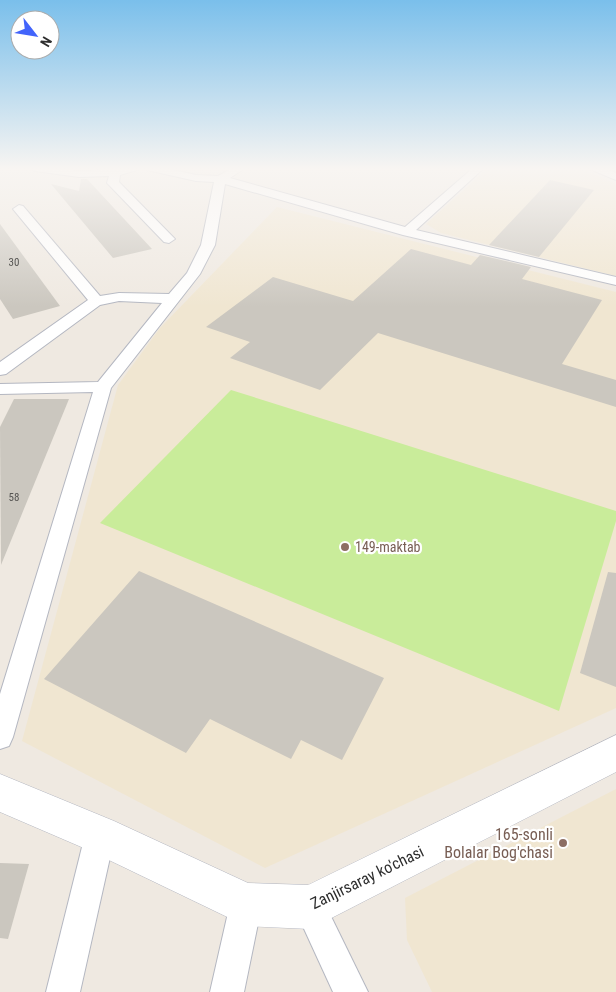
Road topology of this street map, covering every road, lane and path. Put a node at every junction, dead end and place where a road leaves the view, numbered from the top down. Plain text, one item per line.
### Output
1 (23, 214) edge
2 (144, 214) edge
3 (214, 214) edge
4 (345, 214) edge
5 (427, 214) edge
6 (407, 232) junction
7 (169, 239) dead end
8 (616, 281) edge
9 (173, 299) junction
10 (96, 301) junction
11 (0, 370) edge
12 (103, 387) junction
13 (0, 389) edge
14 (0, 737) edge
15 (616, 753) edge
16 (0, 794) edge
17 (100, 834) junction
18 (246, 904) junction
19 (310, 907) junction
20 (62, 992) edge
21 (227, 992) edge
22 (351, 992) edge

1 - 10 lane
2 - 7 lane
3 - 9 lane
4 - 6 lane
5 - 6 lane
6 - 8 lane
9 - 10 lane
9 - 12 lane
10 - 11 lane
12 - 13 lane
12 - 14 lane
15 - 19 street, Zanjirsaray ko'chasi
16 - 17 street, Zanjirsaray ko'chasi
17 - 18 street, Zanjirsaray ko'chasi
17 - 20 lane
18 - 19 street, Zanjirsaray ko'chasi
18 - 21 lane
19 - 22 lane

